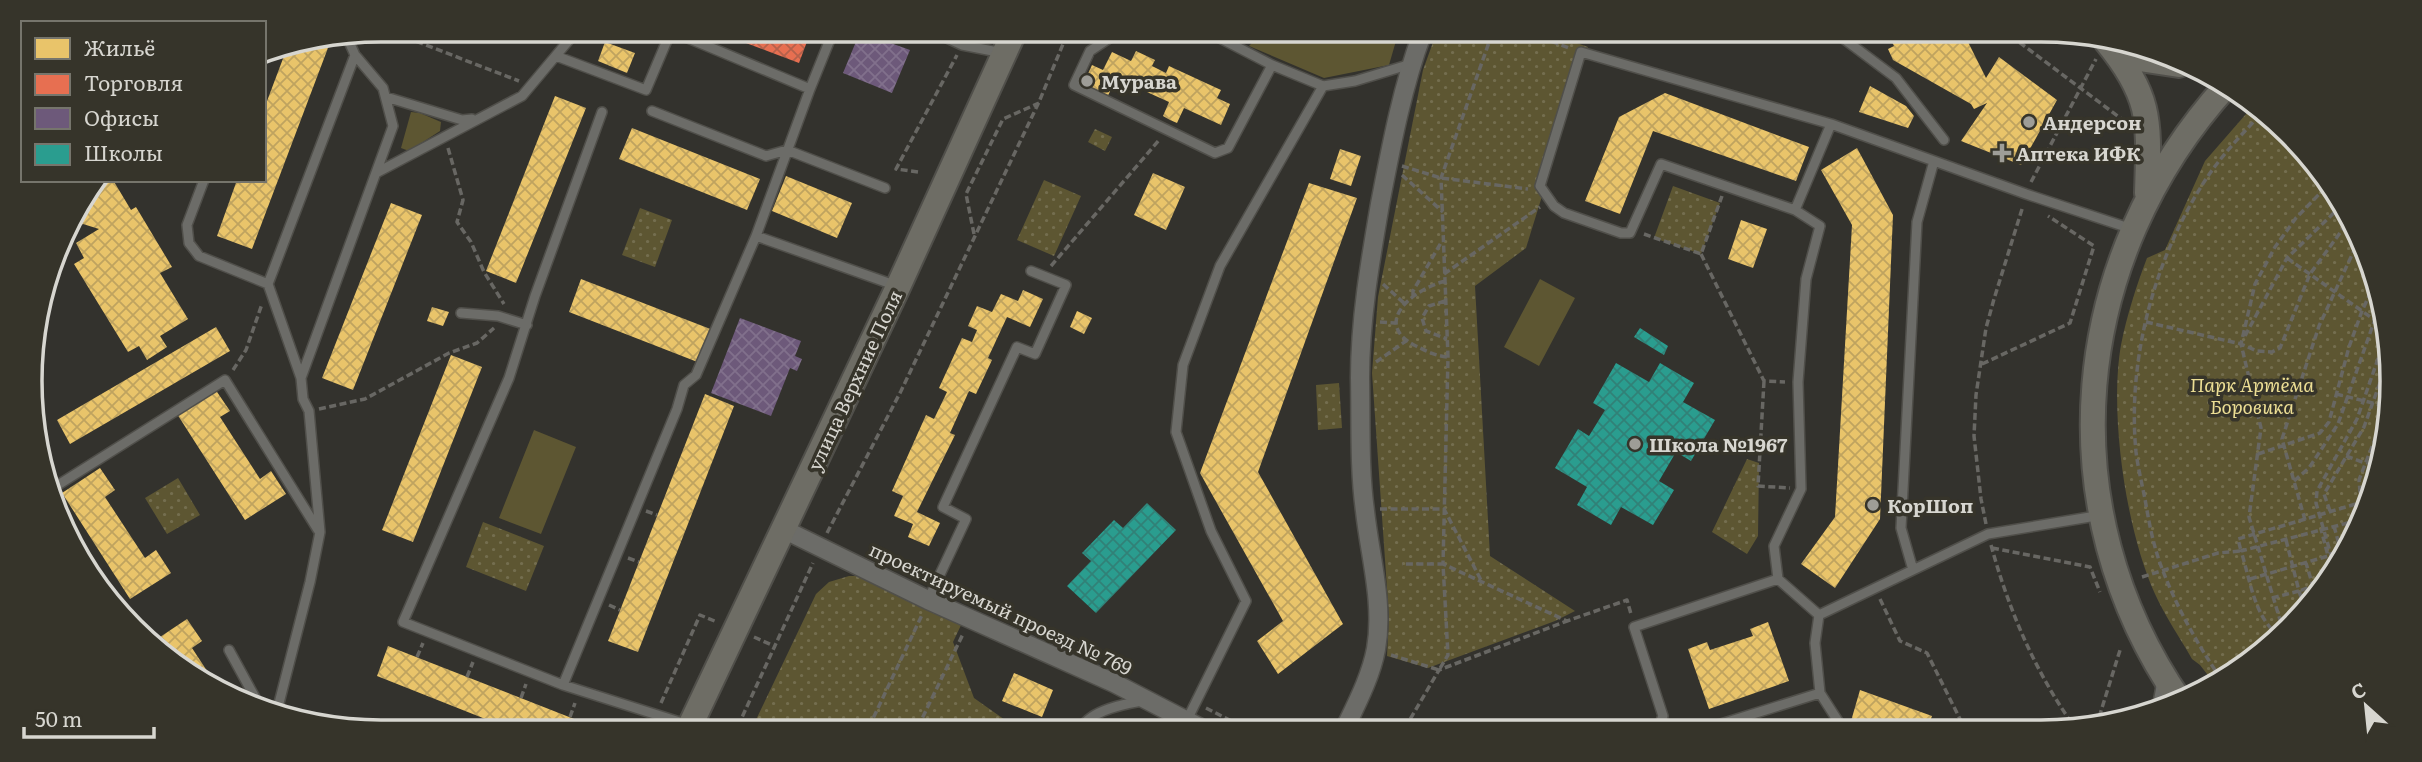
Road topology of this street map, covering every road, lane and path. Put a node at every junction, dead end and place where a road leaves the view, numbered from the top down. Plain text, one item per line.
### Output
1 (418, 42) edge
2 (567, 42) edge
3 (666, 42) edge
4 (697, 42) edge
5 (829, 42) edge
6 (956, 42) edge
7 (1064, 42) edge
8 (1104, 42) edge
9 (1227, 42) edge
10 (1419, 42) edge
11 (1489, 42) edge
12 (1556, 42) edge
13 (1848, 42) edge
14 (2019, 42) edge
15 (1009, 43) edge
16 (350, 44) edge
17 (962, 45) junction
18 (2099, 48) edge
19 (2105, 49) edge
20 (1581, 52) junction
21 (2124, 53) edge
22 (355, 55) junction
23 (556, 56) junction
24 (2153, 61) edge
25 (1411, 64) junction
26 (1272, 65) junction
27 (531, 85) junction
28 (1323, 86) junction
29 (810, 89) junction
30 (2081, 89) junction
31 (2220, 93) edge
32 (386, 97) junction
33 (1039, 102) junction
34 (652, 111) dead end
35 (602, 112) dead end
36 (478, 119) junction
37 (2257, 119) edge
38 (1831, 124) junction
39 (1168, 129) junction
40 (444, 136) junction
41 (2148, 139) junction
42 (1944, 140) dead end
43 (788, 150) junction
44 (1388, 161) junction
45 (1934, 161) junction
46 (918, 172) dead end
47 (376, 173) junction
48 (1441, 178) junction
49 (203, 182) edge
50 (1724, 187) junction
51 (885, 188) dead end
52 (1530, 190) dead end
53 (2322, 192) edge
54 (2026, 194) junction
55 (2147, 197) junction
56 (1554, 206) junction
57 (1795, 210) junction
58 (1443, 212) junction
59 (2335, 212) edge
60 (2048, 216) dead end
61 (2344, 228) edge
62 (1633, 229) junction
63 (2132, 229) junction
64 (756, 236) junction
65 (975, 236) junction
66 (1443, 240) junction
67 (2354, 251) edge
68 (1701, 254) junction
69 (2287, 258) junction
70 (1368, 270) junction
71 (1031, 271) dead end
72 (1444, 274) junction
73 (2310, 274) junction
74 (1043, 275) junction
75 (1444, 281) junction
76 (268, 285) junction
77 (898, 286) junction
78 (2335, 292) junction
79 (1413, 296) junction
80 (2369, 296) edge
81 (1445, 300) junction
82 (1405, 304) junction
83 (2362, 311) junction
84 (461, 313) dead end
85 (505, 317) junction
86 (2374, 320) joint
87 (2146, 322) junction
88 (527, 325) junction
89 (1447, 339) junction
90 (1406, 341) junction
91 (2241, 344) junction
92 (2379, 356) edge
93 (1447, 357) junction
94 (1982, 364) junction
95 (1360, 374) junction
96 (301, 378) junction
97 (225, 380) junction
98 (1764, 381) junction
99 (2380, 381) edge
100 (1798, 382) junction
101 (2336, 394) junction
102 (2349, 397) junction
103 (2363, 401) junction
104 (2372, 404) junction
105 (2379, 405) edge
106 (309, 411) junction
107 (2374, 439) edge
108 (2285, 445) junction
109 (2258, 454) junction
110 (2346, 456) junction
111 (2370, 462) edge
112 (2365, 463) junction
113 (2294, 481) junction
114 (58, 485) edge
115 (1801, 489) junction
116 (2362, 491) edge
117 (2357, 504) edge
118 (1364, 509) junction
119 (1444, 509) junction
120 (2330, 511) junction
121 (2320, 514) junction
122 (2102, 515) junction
123 (2305, 520) junction
124 (2349, 522) edge
125 (2334, 526) junction
126 (783, 529) junction
127 (2322, 529) junction
128 (320, 533) junction
129 (1988, 534) junction
130 (2254, 534) junction
131 (826, 535) dead end
132 (2286, 540) junction
133 (2339, 543) edge
134 (1992, 548) junction
135 (2258, 548) junction
136 (2241, 551) junction
137 (2331, 556) edge
138 (2306, 563) junction
139 (1402, 564) dead end
140 (1443, 564) junction
141 (2293, 567) junction
142 (1913, 570) junction
143 (2162, 570) junction
144 (2266, 575) junction
145 (2142, 577) dead end
146 (1778, 579) junction
147 (2250, 579) junction
148 (1482, 582) junction
149 (2312, 584) edge
150 (2310, 587) edge
151 (1875, 588) junction
152 (2299, 590) junction
153 (2100, 592) dead end
154 (2272, 598) junction
155 (2302, 598) edge
156 (928, 600) junction
157 (1819, 615) junction
158 (970, 618) junction
159 (1567, 621) junction
160 (2279, 623) edge
161 (1634, 627) junction
162 (2273, 629) edge
163 (2132, 642) junction
164 (229, 650) dead end
165 (1376, 650) junction
166 (1439, 670) junction
167 (2216, 671) edge
168 (563, 685) junction
169 (1820, 693) junction
170 (254, 695) edge
171 (2169, 695) edge
172 (1147, 700) junction
173 (279, 704) edge
174 (2101, 714) edge
175 (2068, 719) edge
176 (671, 720) edge
177 (693, 720) edge
178 (872, 720) edge
179 (921, 720) edge
180 (1086, 720) edge
181 (1182, 720) edge
182 (1193, 720) edge
183 (1349, 720) edge
184 (1410, 720) edge
185 (1661, 720) edge
186 (1734, 720) edge
187 (1837, 720) edge
188 (1960, 720) edge

1 - 27 path
2 - 23 lane
3 - 23 lane
4 - 29 lane
5 - 29 lane
6 - 17 lane
7 - 33 path
8 - 39 lane
9 - 26 lane
10 - 25 street
11 - 48 path
12 - 20 path
13 - 42 lane
14 - 30 path
15 - 17 lane
15 - 77 main road, улица Верхние Поля
16 - 22 lane
17 - 46 path
18 - 30 path
19 - 41 main road
20 - 38 lane
20 - 56 lane
21 - 24 main road
22 - 32 lane
22 - 76 lane
23 - 27 lane
25 - 28 lane
25 - 44 street
26 - 28 lane
26 - 39 lane
27 - 36 lane
28 - 182 lane
29 - 43 lane
30 - 41 path
30 - 54 path
31 - 55 main road
32 - 36 lane
32 - 47 lane
33 - 65 path
33 - 65 path
34 - 43 lane
35 - 88 lane
36 - 40 lane
37 - 87 path
38 - 45 lane
38 - 57 lane
39 - 74 path
40 - 47 lane
40 - 85 path
41 - 55 main road
43 - 51 lane
43 - 64 lane
44 - 48 path
44 - 58 path
44 - 70 street
45 - 54 lane
45 - 142 lane
47 - 96 lane
48 - 52 path
48 - 58 path
49 - 76 lane
50 - 57 lane
50 - 62 lane
50 - 68 path
53 - 91 path
54 - 63 lane
54 - 94 path
55 - 63 main road
56 - 62 lane
56 - 72 path
57 - 100 lane
58 - 66 path
59 - 69 path
60 - 94 path
61 - 73 path
62 - 68 path
63 - 122 main road
64 - 77 lane
64 - 168 lane
65 - 131 path
66 - 72 path
66 - 79 path
67 - 78 path
68 - 98 path
69 - 73 path
69 - 91 path
70 - 82 path
70 - 95 street
71 - 74 lane
72 - 75 path
73 - 78 path
73 - 91 path
74 - 156 lane
75 - 79 path
75 - 81 path
76 - 96 lane
76 - 97 path
77 - 126 main road, улица Верхние Поля
78 - 83 path
78 - 108 path
79 - 82 path
80 - 83 path
81 - 89 path
81 - 89 path
82 - 90 path
83 - 86 path
83 - 101 path
84 - 85 lane
85 - 88 lane
85 - 106 path
86 - 102 path
87 - 91 path
87 - 143 path
88 - 168 lane
89 - 93 path
90 - 93 path
90 - 95 path
91 - 109 path
92 - 103 path
93 - 119 path
94 - 129 path
95 - 118 street
96 - 106 lane
97 - 114 lane
97 - 128 lane
98 - 100 path
98 - 115 path
99 - 104 path
100 - 115 lane
101 - 102 path
101 - 108 path
102 - 103 path
102 - 113 path
103 - 104 path
103 - 121 path
104 - 105 path
104 - 110 path
106 - 128 lane
107 - 112 path
108 - 109 path
108 - 113 path
109 - 130 path
110 - 112 path
110 - 120 path
111 - 112 path
112 - 116 path
113 - 123 path
115 - 146 lane
117 - 120 path
118 - 119 path
118 - 165 street
119 - 140 path
119 - 148 path
120 - 121 path
121 - 123 path
121 - 127 path
122 - 129 lane
122 - 163 main road
123 - 130 path
124 - 125 path
125 - 127 path
125 - 133 path
126 - 156 street, проектируемый проезд № 769
126 - 177 main road, улица Верхние Поля
127 - 132 path
127 - 137 path
127 - 138 path
128 - 173 lane
129 - 134 path
129 - 142 lane
130 - 135 path
130 - 136 path
132 - 135 path
132 - 141 path
134 - 153 path
134 - 175 path
135 - 136 path
135 - 144 path
136 - 143 path
136 - 147 path
138 - 141 path
138 - 149 path
139 - 140 path
140 - 148 path
140 - 166 path
141 - 144 path
141 - 152 path
142 - 151 lane
143 - 145 path
143 - 167 path
144 - 147 path
144 - 154 path
146 - 157 lane
146 - 161 lane
147 - 162 path
148 - 159 path
150 - 152 path
151 - 157 lane
151 - 188 path
152 - 154 path
152 - 155 path
154 - 160 path
156 - 158 street, проектируемый проезд № 769
156 - 178 path
157 - 169 lane
158 - 172 street, проектируемый проезд № 769
158 - 179 path
159 - 161 path
159 - 166 path
161 - 185 lane
163 - 171 main road
163 - 174 path
164 - 170 lane
165 - 166 path
165 - 183 street
166 - 184 path
168 - 176 lane
169 - 186 lane
169 - 187 lane
172 - 180 lane
172 - 181 street, проектируемый проезд № 769

